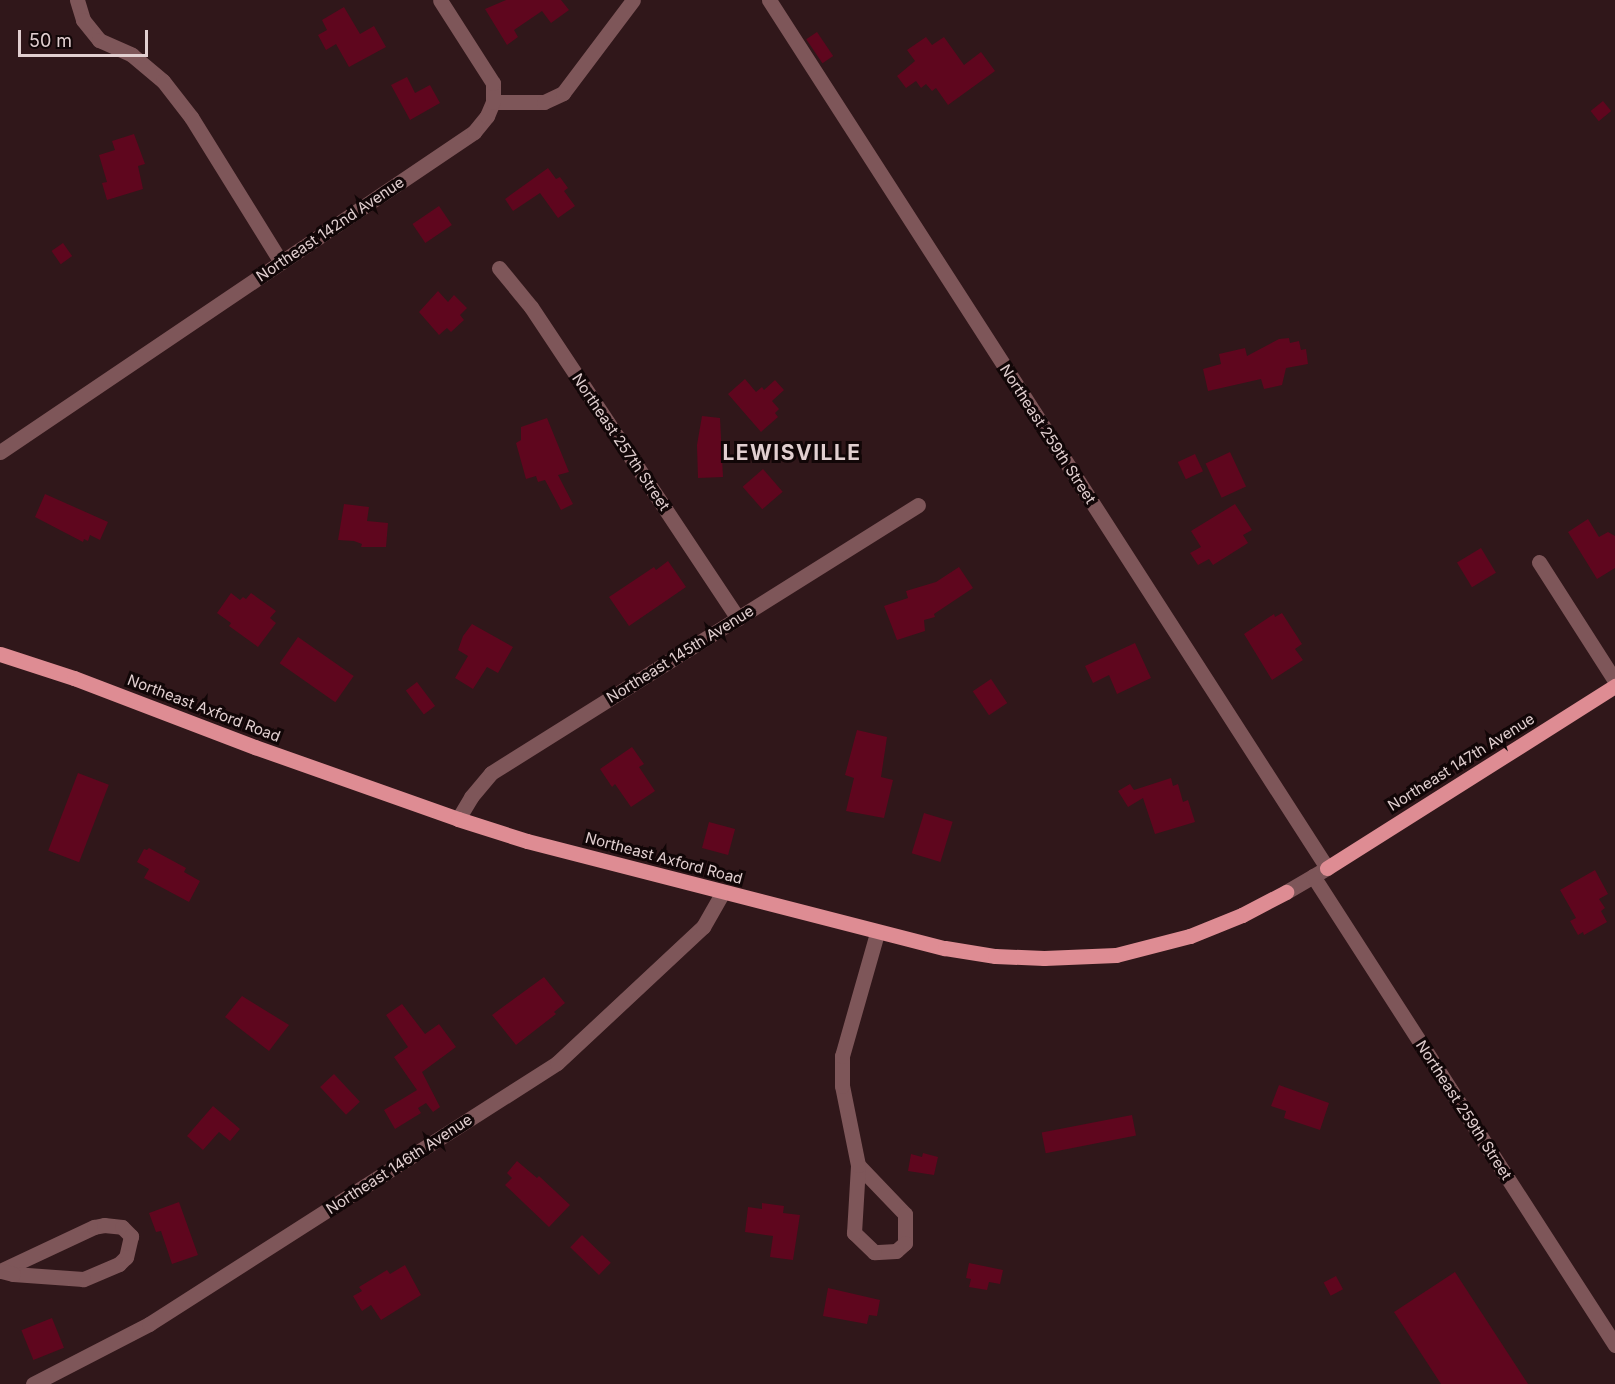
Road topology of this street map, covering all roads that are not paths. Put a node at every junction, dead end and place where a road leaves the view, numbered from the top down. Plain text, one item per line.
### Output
1 (77, 0) edge
2 (440, 0) edge
3 (633, 0) edge
4 (769, 0) edge
5 (493, 102) junction
6 (281, 262) junction
7 (499, 268) dead end
8 (0, 452) edge
9 (918, 505) dead end
10 (1539, 562) dead end
11 (738, 618) junction
12 (0, 654) edge
13 (1615, 681) edge
14 (1615, 686) edge
15 (458, 819) junction
16 (1327, 868) junction
17 (1313, 876) junction
18 (723, 892) junction
19 (1286, 892) joint
20 (877, 933) junction
21 (858, 1165) junction
22 (1, 1271) edge
23 (1615, 1345) edge
24 (33, 1384) edge

1 - 6 street
2 - 5 street
3 - 5 street
4 - 16 street, Northeast 259th Street
5 - 6 street, Northeast 142nd Avenue
6 - 8 street, Northeast 142nd Avenue
7 - 11 street, Northeast 257th Street
9 - 11 street, Northeast 145th Avenue
10 - 13 street
11 - 15 street, Northeast 145th Avenue
12 - 15 main road, Northeast Axford Road
14 - 16 main road, Northeast 147th Avenue
15 - 18 main road, Northeast Axford Road
16 - 17 street, Northeast Axford Road
17 - 19 street, Northeast Axford Road
17 - 23 street, Northeast 259th Street
18 - 20 main road, Northeast Axford Road
18 - 24 street, Northeast 146th Avenue
19 - 20 main road, Northeast Axford Road
20 - 21 street
21 - 21 street
22 - 22 street

